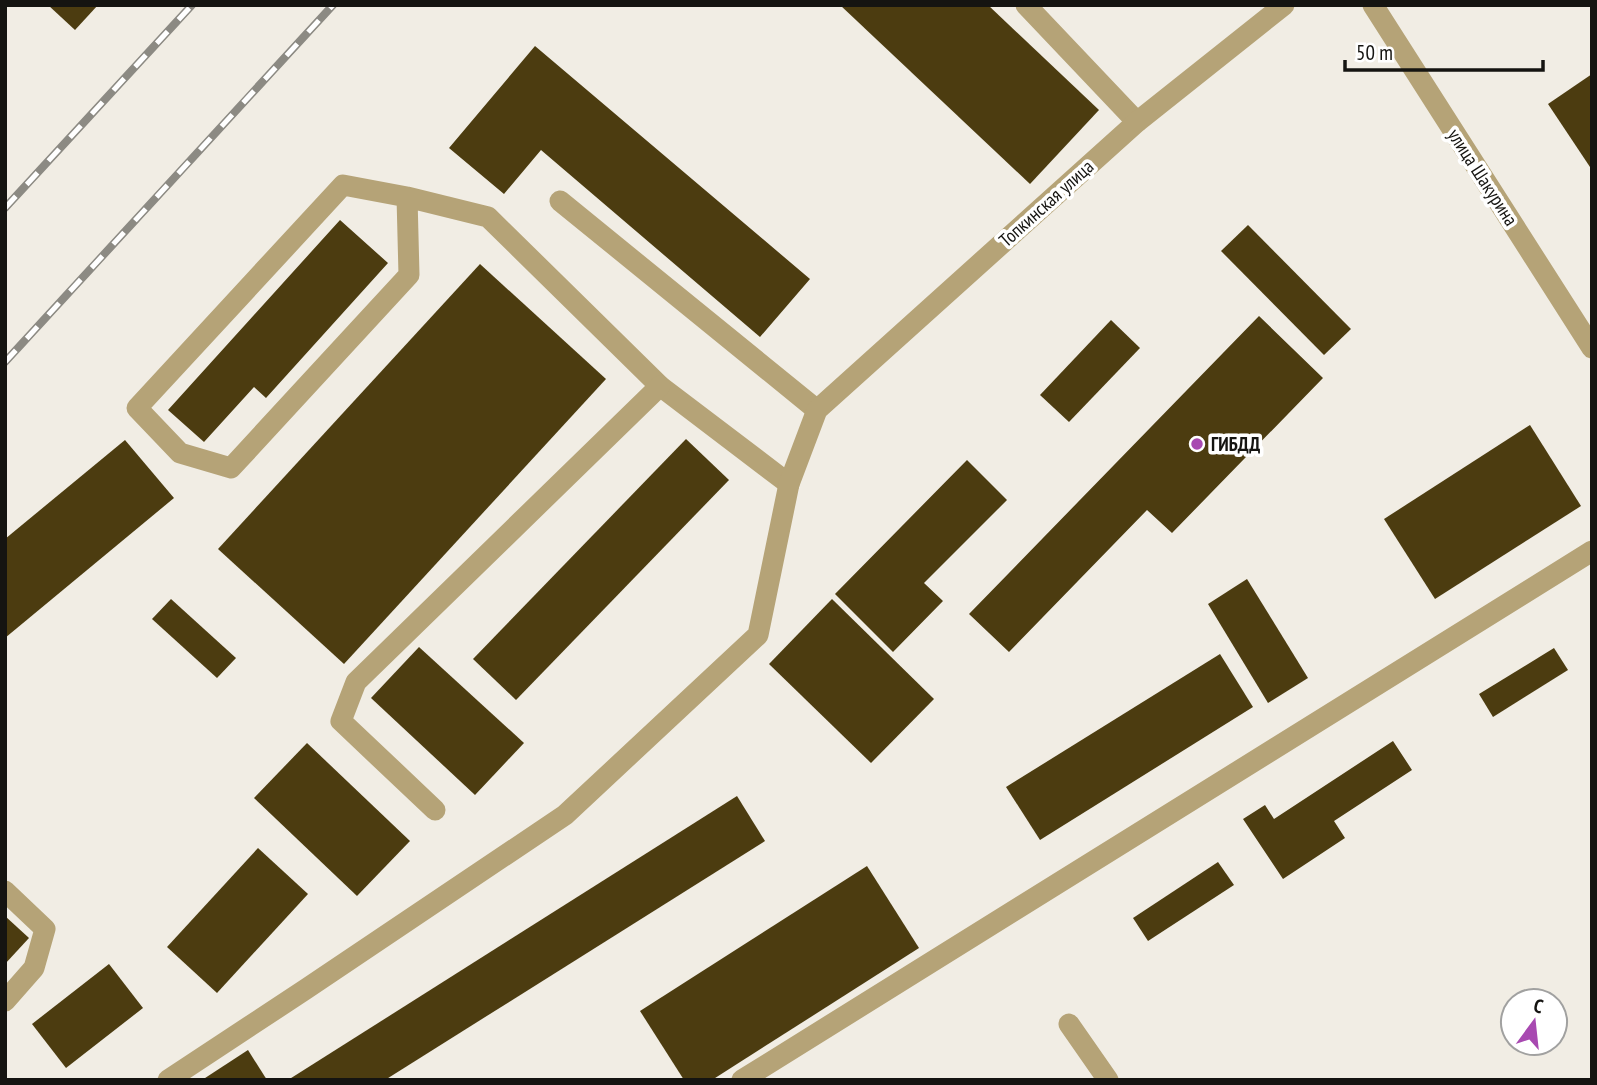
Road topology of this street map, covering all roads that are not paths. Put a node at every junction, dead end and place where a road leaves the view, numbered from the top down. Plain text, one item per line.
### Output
1 (1026, 5) edge
2 (1284, 5) edge
3 (1373, 5) edge
4 (1136, 122) junction
5 (407, 197) junction
6 (559, 201) dead end
7 (1592, 348) edge
8 (660, 386) junction
9 (817, 410) junction
10 (789, 484) junction
11 (1592, 551) edge
12 (435, 810) dead end
13 (5, 891) edge
14 (5, 1001) edge
15 (1069, 1024) dead end
16 (168, 1080) edge
17 (742, 1080) edge
18 (1108, 1080) edge

1 - 4 street
2 - 4 street, Топкинская улица
3 - 7 street, улица Шакурина
4 - 9 street, Топкинская улица
5 - 5 street
5 - 8 street
6 - 9 street
8 - 10 street
8 - 12 street
9 - 10 street
10 - 16 street
11 - 17 street
13 - 14 street
15 - 18 street

